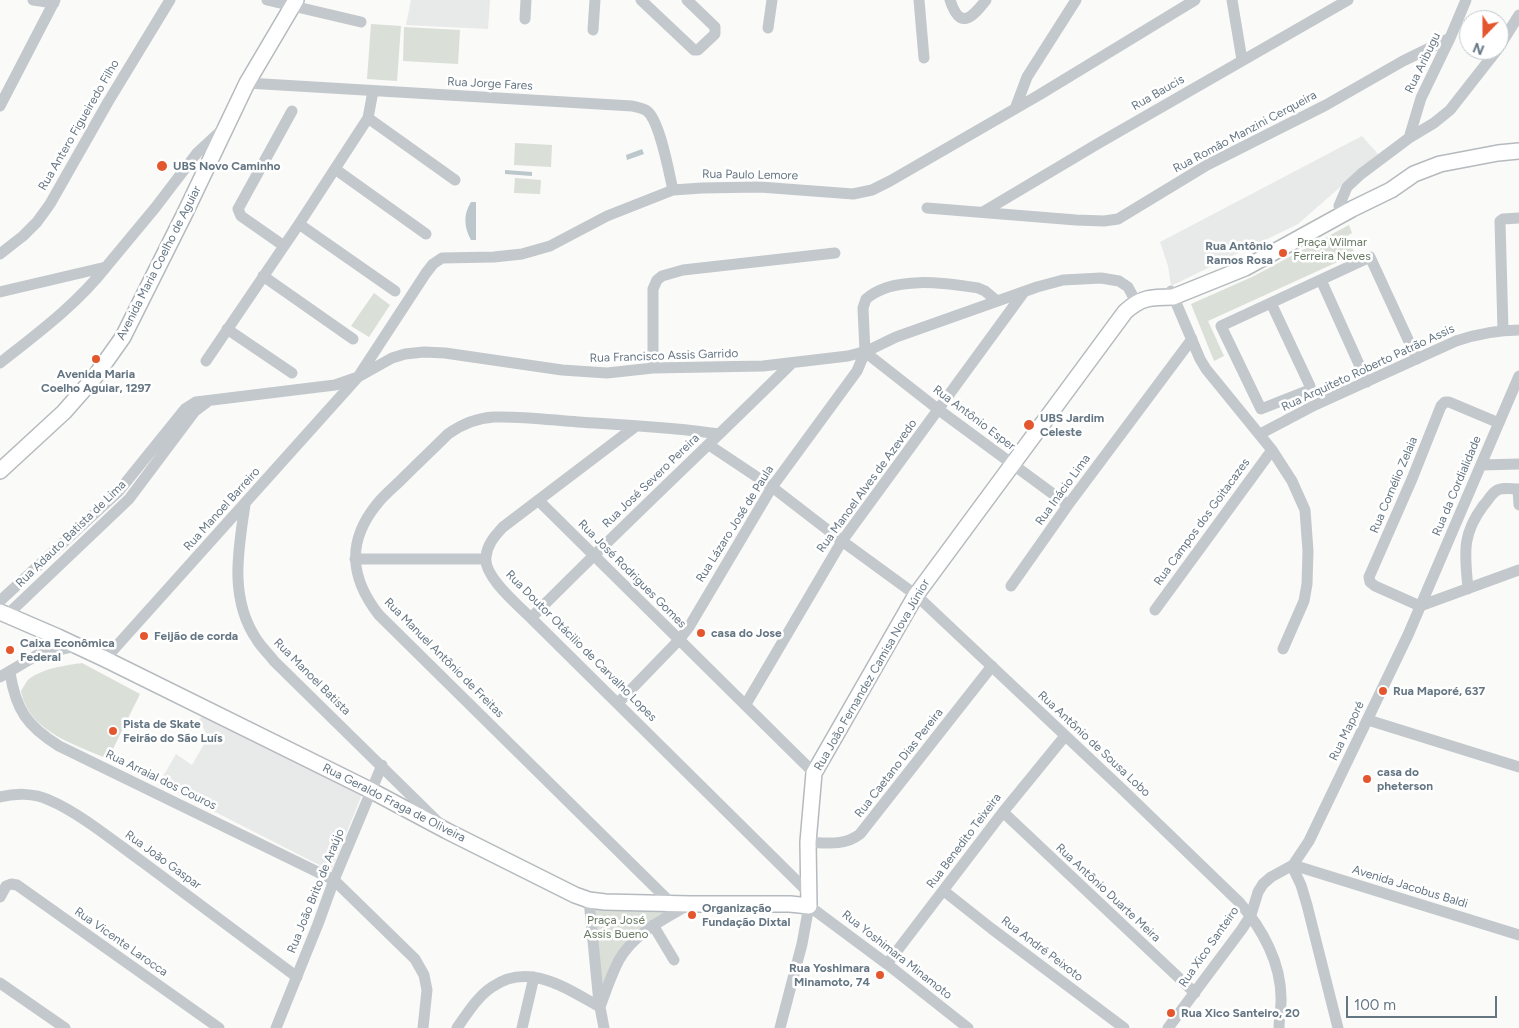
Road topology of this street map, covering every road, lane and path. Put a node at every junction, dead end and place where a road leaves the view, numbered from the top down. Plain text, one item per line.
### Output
1 (33, 0) edge
2 (170, 0) edge
3 (267, 0) edge
4 (526, 0) edge
5 (595, 0) edge
6 (641, 0) edge
7 (687, 0) edge
8 (772, 0) edge
9 (919, 0) edge
10 (950, 0) edge
11 (986, 0) edge
12 (1076, 0) edge
13 (1195, 0) edge
14 (1232, 0) edge
15 (1348, 0) edge
16 (1466, 0) edge
17 (54, 2) edge
18 (294, 2) edge
19 (1519, 15) edge
20 (525, 19) dead end
21 (361, 22) dead end
22 (768, 28) dead end
23 (593, 30) dead end
24 (1509, 31) edge
25 (1450, 38) junction
26 (924, 58) dead end
27 (1242, 60) junction
28 (1489, 60) edge
29 (247, 83) junction
30 (374, 91) junction
31 (0, 106) edge
32 (1015, 109) junction
33 (292, 111) dead end
34 (368, 118) junction
35 (228, 124) junction
36 (1409, 138) junction
37 (1519, 151) edge
38 (335, 170) junction
39 (455, 180) dead end
40 (673, 190) junction
41 (927, 208) dead end
42 (1341, 210) junction
43 (983, 212) junction
44 (1519, 218) edge
45 (299, 224) junction
46 (426, 234) dead end
47 (284, 246) junction
48 (835, 252) dead end
49 (0, 254) edge
50 (106, 267) junction
51 (263, 276) junction
52 (1321, 280) junction
53 (395, 291) dead end
54 (0, 292) edge
55 (1024, 292) junction
56 (1168, 294) junction
57 (997, 301) junction
58 (1138, 301) junction
59 (1271, 303) junction
60 (227, 329) junction
61 (1503, 330) junction
62 (1519, 330) edge
63 (353, 339) dead end
64 (1192, 339) junction
65 (865, 352) junction
66 (1417, 359) junction
67 (206, 360) dead end
68 (0, 363) edge
69 (791, 364) junction
70 (653, 368) junction
71 (292, 373) dead end
72 (1519, 376) edge
73 (358, 377) junction
74 (1367, 382) junction
75 (1309, 390) junction
76 (208, 401) joint
77 (1315, 404) junction
78 (939, 410) junction
79 (1499, 423) junction
80 (636, 426) junction
81 (719, 434) junction
82 (1260, 434) junction
83 (709, 445) junction
84 (1272, 450) junction
85 (1012, 463) junction
86 (1519, 464) edge
87 (1481, 466) junction
88 (0, 471) edge
89 (772, 487) junction
90 (1519, 489) edge
91 (538, 500) junction
92 (245, 505) junction
93 (1068, 505) junction
94 (1519, 505) edge
95 (842, 542) junction
96 (594, 554) junction
97 (355, 559) junction
98 (485, 559) junction
99 (1519, 570) edge
100 (1011, 586) dead end
101 (1468, 589) junction
102 (916, 595) junction
103 (1420, 606) junction
104 (2, 610) edge
105 (1155, 610) dead end
106 (531, 618) junction
107 (58, 637) junction
108 (679, 640) junction
109 (77, 646) junction
110 (1283, 649) dead end
111 (39, 654) junction
112 (105, 659) junction
113 (992, 666) junction
114 (5, 675) edge
115 (618, 703) junction
116 (746, 704) junction
117 (1368, 720) junction
118 (1065, 736) junction
119 (382, 765) junction
120 (1519, 767) edge
121 (814, 773) junction
122 (372, 791) junction
123 (0, 797) edge
124 (1003, 812) junction
125 (447, 831) junction
126 (808, 842) junction
127 (1293, 865) junction
128 (334, 880) junction
129 (944, 890) junction
130 (0, 897) edge
131 (809, 899) junction
132 (589, 900) junction
133 (671, 903) junction
134 (690, 904) junction
135 (1251, 915) junction
136 (653, 925) junction
137 (1519, 935) edge
138 (674, 960) dead end
139 (887, 964) junction
140 (297, 976) junction
141 (534, 977) junction
142 (0, 983) edge
143 (1194, 993) junction
144 (600, 1007) junction
145 (1279, 1023) edge
146 (65, 1028) edge
147 (219, 1028) edge
148 (276, 1028) edge
149 (423, 1028) edge
150 (457, 1028) edge
151 (522, 1028) edge
152 (604, 1028) edge
153 (780, 1028) edge
154 (968, 1028) edge
155 (1124, 1028) edge
156 (1168, 1028) edge
157 (1272, 1028) edge
158 (1338, 1028) edge

1 - 17 street
2 - 49 street, Rua Antero Figueiredo Filho
3 - 18 street
4 - 20 street
5 - 23 street
6 - 7 street
8 - 22 street
9 - 26 street
10 - 11 street
12 - 32 street
13 - 32 street, Rua Paulo Lemore
14 - 27 street
15 - 27 street, Rua Baucis
16 - 25 street, Rua Aribugu
17 - 31 street
18 - 21 street
18 - 29 main road, Avenida Maria Coelho de Aguiar
19 - 24 street
25 - 36 street, Rua Aribugu
25 - 43 street, Rua Romão Manzini Cerqueira
27 - 43 street, Rua Baucis
28 - 36 street
29 - 30 street, Rua Jorge Fares
29 - 35 main road, Avenida Maria Coelho de Aguiar
30 - 34 street
30 - 40 street, Rua Jorge Fares
32 - 40 street, Rua Paulo Lemore
33 - 47 street
34 - 38 street
34 - 39 street
35 - 50 street
35 - 88 main road, Avenida Maria Coelho de Aguiar
36 - 42 street
37 - 42 main road
38 - 45 street
38 - 46 street
40 - 73 street, Rua Paulo Lemore
41 - 43 street, Rua Romão Manzini Cerqueira
42 - 56 main road
44 - 61 street
45 - 47 street
45 - 53 street
47 - 51 street
48 - 70 street
50 - 54 street
50 - 68 street
51 - 60 street
51 - 63 street
52 - 59 street
52 - 66 street
52 - 74 street
55 - 57 street, Rua Francisco Assis Garrido
55 - 58 street, Rua Francisco Assis Garrido
55 - 78 street, Rua Manoel Alves de Azevedo
56 - 58 main road
56 - 64 street
57 - 65 street, Rua Francisco Assis Garrido
57 - 65 street
58 - 85 main road, Rua João Fernandez Camisa Nova Júnior
59 - 75 street
59 - 75 street
60 - 67 street
60 - 71 street
61 - 62 street, Rua Arquiteto Roberto Patrão Assis
61 - 66 street, Rua Arquiteto Roberto Patrão Assis
64 - 82 street
64 - 93 street, Rua Inácio Lima
65 - 69 street, Rua Francisco Assis Garrido
65 - 78 street, Rua Antônio Esper
65 - 89 street, Rua Lázaro José de Paula
66 - 74 street, Rua Arquiteto Roberto Patrão Assis
69 - 70 street, Rua Francisco Assis Garrido
69 - 81 street, Rua José Severo Pereira
70 - 73 street, Rua Francisco Assis Garrido
72 - 79 street, Rua da Cordialidade
73 - 76 street, Rua Francisco Assis Garrido
73 - 92 street, Rua Manoel Barreiro
74 - 77 street, Rua Arquiteto Roberto Patrão Assis
75 - 77 street
76 - 104 street, Rua Adauto Batista de Lima
77 - 82 street, Rua Arquiteto Roberto Patrão Assis
78 - 85 street, Rua Antônio Esper
78 - 95 street, Rua Manoel Alves de Azevedo
79 - 87 street, Rua da Cordialidade
79 - 103 street, Rua Cornélio Zelaia
80 - 81 street, Rua Manuel Antônio de Freitas
80 - 91 street
80 - 97 street, Rua Manuel Antônio de Freitas
81 - 83 street, Rua José Severo Pereira
82 - 84 street
83 - 89 street, Rua Antônio de Sousa Lobo
83 - 96 street, Rua José Severo Pereira
84 - 105 street, Rua Campos dos Goitacazes
84 - 110 street
85 - 93 street, Rua Antônio Esper
85 - 102 main road, Rua João Fernandez Camisa Nova Júnior
86 - 87 street
87 - 103 street, Rua da Cordialidade
89 - 95 street, Rua Antônio de Sousa Lobo
89 - 108 street, Rua Lázaro José de Paula
90 - 94 street
90 - 101 street
91 - 96 street, Rua José Rodrigues Gomes
91 - 98 street
92 - 112 street, Rua Manoel Barreiro
92 - 119 street, Rua Manoel Batista
93 - 100 street, Rua Inácio Lima
95 - 102 street, Rua Antônio de Sousa Lobo
95 - 116 street, Rua Manoel Alves de Azevedo
96 - 106 street, Rua José Severo Pereira
96 - 108 street, Rua José Rodrigues Gomes
97 - 98 street
97 - 133 street, Rua Manuel Antônio de Freitas
98 - 106 street, Rua Doutor Otácilio de Carvalho Lopes
99 - 101 street
101 - 103 street
102 - 113 street, Rua Antônio de Sousa Lobo
102 - 121 main road, Rua João Fernandez Camisa Nova Júnior
103 - 117 street, Rua Maporé
104 - 107 main road, Rua Geraldo Fraga de Oliveira
106 - 115 street, Rua Doutor Otácilio de Carvalho Lopes
107 - 109 main road, Rua Geraldo Fraga de Oliveira
107 - 111 street
108 - 115 street, Rua Lázaro José de Paula
108 - 116 street, Rua José Rodrigues Gomes
109 - 111 street
109 - 112 main road, Rua Geraldo Fraga de Oliveira
111 - 114 street
112 - 122 main road, Rua Geraldo Fraga de Oliveira
113 - 118 street, Rua Antônio de Sousa Lobo
113 - 126 street, Rua Caetano Dias Pereira
114 - 128 street, Rua Arraial dos Couros
115 - 131 street, Rua Doutor Otácilio de Carvalho Lopes
116 - 121 street, Rua José Rodrigues Gomes
117 - 120 street
117 - 127 street, Rua Maporé
118 - 124 street, Rua Benedito Teixeira
118 - 135 street, Rua Antônio de Sousa Lobo
119 - 122 street, Rua João Brito de Araújo
119 - 125 street, Rua Manoel Batista
121 - 126 main road, Rua João Fernandez Camisa Nova Júnior
122 - 125 main road, Rua Geraldo Fraga de Oliveira
122 - 128 street, Rua João Brito de Araújo
123 - 140 street, Rua João Gaspar
124 - 129 street, Rua Benedito Teixeira
124 - 143 street, Rua Antônio Duarte Meira
125 - 132 main road, Rua Geraldo Fraga de Oliveira
126 - 131 main road, Rua João Fernandez Camisa Nova Júnior
127 - 135 street, Rua Xico Santeiro
127 - 137 street, Avenida Jacobus Baldi
127 - 158 street
128 - 140 street, Rua João Brito de Araújo
128 - 149 street, Rua Arraial dos Couros
129 - 139 street, Rua Benedito Teixeira
129 - 155 street, Rua André Peixoto
130 - 147 street, Rua Vicente Larocca
131 - 134 main road, Rua Geraldo Fraga de Oliveira
131 - 139 street, Rua Yoshimara Minamoto
131 - 153 street, Rua João Fernandez Camisa Nova Júnior
132 - 133 main road, Rua Geraldo Fraga de Oliveira
132 - 144 street
133 - 134 main road, Rua Geraldo Fraga de Oliveira
134 - 136 street
135 - 143 street, Rua Xico Santeiro
135 - 145 street, Rua Antônio de Sousa Lobo
136 - 138 street
136 - 144 street
139 - 154 street, Rua Yoshimara Minamoto
140 - 148 street, Rua João Brito de Araújo
141 - 144 street
141 - 150 street
141 - 151 street
142 - 146 street
143 - 156 street, Rua Xico Santeiro
144 - 152 street
145 - 157 street

